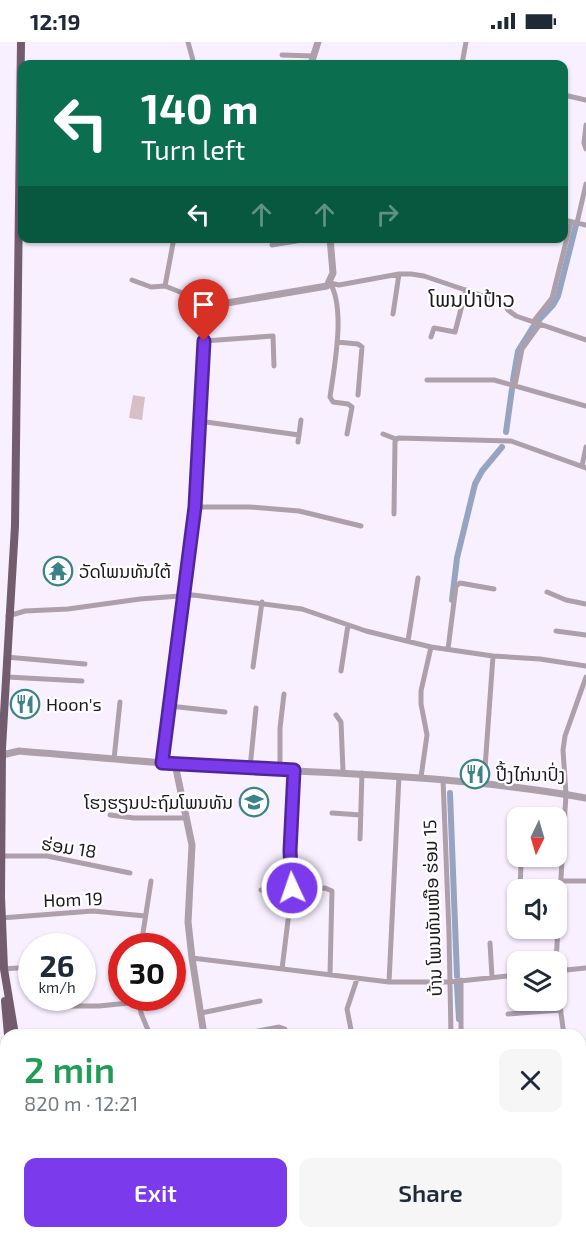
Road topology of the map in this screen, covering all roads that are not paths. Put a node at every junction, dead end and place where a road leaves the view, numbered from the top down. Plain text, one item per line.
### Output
1 (21, 42) edge
2 (188, 42) edge
3 (318, 42) edge
4 (466, 42) edge
5 (282, 56) dead end
6 (313, 56) junction
7 (21, 60) edge
8 (193, 60) edge
9 (312, 60) edge
10 (463, 60) edge
11 (568, 96) edge
12 (586, 100) edge
13 (586, 125) edge
14 (586, 149) edge
15 (586, 184) edge
16 (571, 222) edge
17 (586, 225) edge
18 (20, 243) edge
19 (173, 243) edge
20 (284, 243) edge
21 (330, 243) edge
22 (566, 243) edge
23 (272, 245) dead end
24 (399, 274) junction
25 (132, 280) dead end
26 (330, 283) junction
27 (165, 286) junction
28 (466, 290) junction
29 (210, 312) junction
30 (393, 314) dead end
31 (536, 323) junction
32 (431, 337) dead end
33 (586, 340) edge
34 (204, 341) junction
35 (337, 342) junction
36 (274, 366) dead end
37 (427, 380) dead end
38 (515, 385) junction
39 (358, 396) dead end
40 (586, 406) edge
41 (301, 420) dead end
42 (200, 421) junction
43 (347, 434) dead end
44 (382, 434) dead end
45 (299, 435) junction
46 (396, 439) junction
47 (298, 442) dead end
48 (586, 447) edge
49 (584, 467) edge
50 (195, 507) junction
51 (394, 514) dead end
52 (361, 526) dead end
53 (418, 578) dead end
54 (494, 589) dead end
55 (547, 592) dead end
56 (183, 595) junction
57 (262, 602) junction
58 (586, 604) edge
59 (9, 615) junction
60 (348, 625) junction
61 (556, 631) dead end
62 (586, 635) edge
63 (408, 641) junction
64 (431, 647) junction
65 (448, 650) junction
66 (6, 657) junction
67 (493, 657) junction
68 (85, 664) dead end
69 (586, 666) edge
70 (253, 667) dead end
71 (341, 671) dead end
72 (7, 677) junction
73 (586, 677) edge
74 (82, 681) dead end
75 (284, 694) dead end
76 (120, 702) dead end
77 (169, 706) junction
78 (256, 708) dead end
79 (225, 712) dead end
80 (336, 715) dead end
81 (3, 755) junction
82 (114, 759) junction
83 (162, 763) junction
84 (175, 764) junction
85 (250, 768) junction
86 (280, 769) junction
87 (294, 770) junction
88 (343, 771) junction
89 (362, 773) junction
90 (399, 776) junction
91 (421, 777) junction
92 (442, 779) junction
93 (484, 782) junction
94 (566, 794) junction
95 (586, 798) edge
96 (565, 807) edge
97 (332, 813) dead end
98 (110, 814) dead end
99 (361, 815) junction
100 (187, 818) junction
101 (360, 839) dead end
102 (1, 856) edge
103 (130, 873) dead end
104 (151, 881) dead end
105 (567, 881) edge
106 (586, 881) edge
107 (292, 888) junction
108 (261, 890) dead end
109 (1, 897) edge
110 (145, 916) junction
111 (2, 918) junction
112 (143, 933) edge
113 (490, 943) dead end
114 (192, 958) junction
115 (18, 968) edge
116 (586, 968) edge
117 (2, 969) edge
118 (282, 969) junction
119 (567, 970) edge
120 (330, 975) junction
121 (507, 976) edge
122 (492, 977) junction
123 (357, 979) junction
124 (461, 980) junction
125 (389, 982) junction
126 (450, 982) junction
127 (6, 985) junction
128 (260, 1001) dead end
129 (142, 1011) edge
130 (547, 1011) edge
131 (560, 1011) edge
132 (201, 1013) junction
133 (508, 1014) dead end
134 (7, 1029) edge
135 (14, 1029) edge
136 (148, 1029) edge
137 (203, 1029) edge
138 (269, 1029) edge
139 (285, 1029) edge
140 (351, 1029) edge
141 (451, 1029) edge
142 (461, 1029) edge
143 (563, 1029) edge

1 - 7 main road
2 - 8 street
3 - 6 street
4 - 10 street
5 - 6 street
6 - 9 street
11 - 12 street
13 - 14 street
15 - 16 street
16 - 17 street
18 - 59 main road
19 - 27 street
20 - 23 street
21 - 26 street
22 - 31 street
24 - 26 street
24 - 28 street
24 - 30 street
25 - 27 street
26 - 29 street
26 - 35 street
27 - 29 street
28 - 31 street
28 - 32 street
29 - 34 street
31 - 33 street
31 - 38 street
34 - 36 street
34 - 42 street
35 - 39 street
35 - 43 street
37 - 38 street
38 - 40 street
41 - 45 street
42 - 45 street
42 - 50 street
44 - 46 street
45 - 47 street
46 - 49 street
46 - 51 street
48 - 49 street
50 - 52 street
50 - 56 street
53 - 63 street
54 - 65 street
55 - 58 street
56 - 57 street
56 - 59 street
56 - 77 street
57 - 60 street
57 - 70 street
59 - 66 main road
60 - 63 street
60 - 71 street
61 - 62 street
63 - 64 street
64 - 65 street
64 - 91 street
65 - 67 street
66 - 68 street
66 - 72 main road
67 - 69 street
67 - 93 street
72 - 74 street
72 - 81 main road
73 - 94 street
75 - 86 street
76 - 82 street
77 - 79 street
77 - 83 street
78 - 85 street
80 - 88 street
81 - 82 street
81 - 102 main road
82 - 83 street
83 - 84 street
84 - 85 street
84 - 100 street
85 - 86 street
86 - 87 street
87 - 88 street
87 - 107 street
88 - 89 street
89 - 90 street
89 - 99 street
90 - 91 street
90 - 125 street
91 - 92 street
92 - 93 street
92 - 126 street, ບ້ານ ໂພນທັນເໜືອ ຮ່ອມ 15
93 - 94 street
94 - 95 street
94 - 96 street
97 - 99 street
98 - 100 street
99 - 101 street
100 - 114 street
102 - 103 street, ຮ່ອມ 18
102 - 109 main road
104 - 110 street
105 - 106 street
107 - 108 street
107 - 118 street
107 - 120 street
109 - 111 main road
110 - 111 street, Hom 19
110 - 112 street
111 - 117 main road
113 - 122 street
114 - 118 street
114 - 132 street
115 - 117 street
116 - 119 street
117 - 127 main road
118 - 120 street
120 - 123 street
121 - 122 street
122 - 124 street
123 - 125 street
123 - 140 street
124 - 126 street
124 - 142 street
125 - 126 street
126 - 141 street, ບ້ານ ໂພນທັນເໜືອ ຮ່ອມ 15
127 - 134 main road
127 - 135 main road
128 - 132 street
129 - 136 street
130 - 133 street
131 - 143 street
132 - 137 street
138 - 139 street

